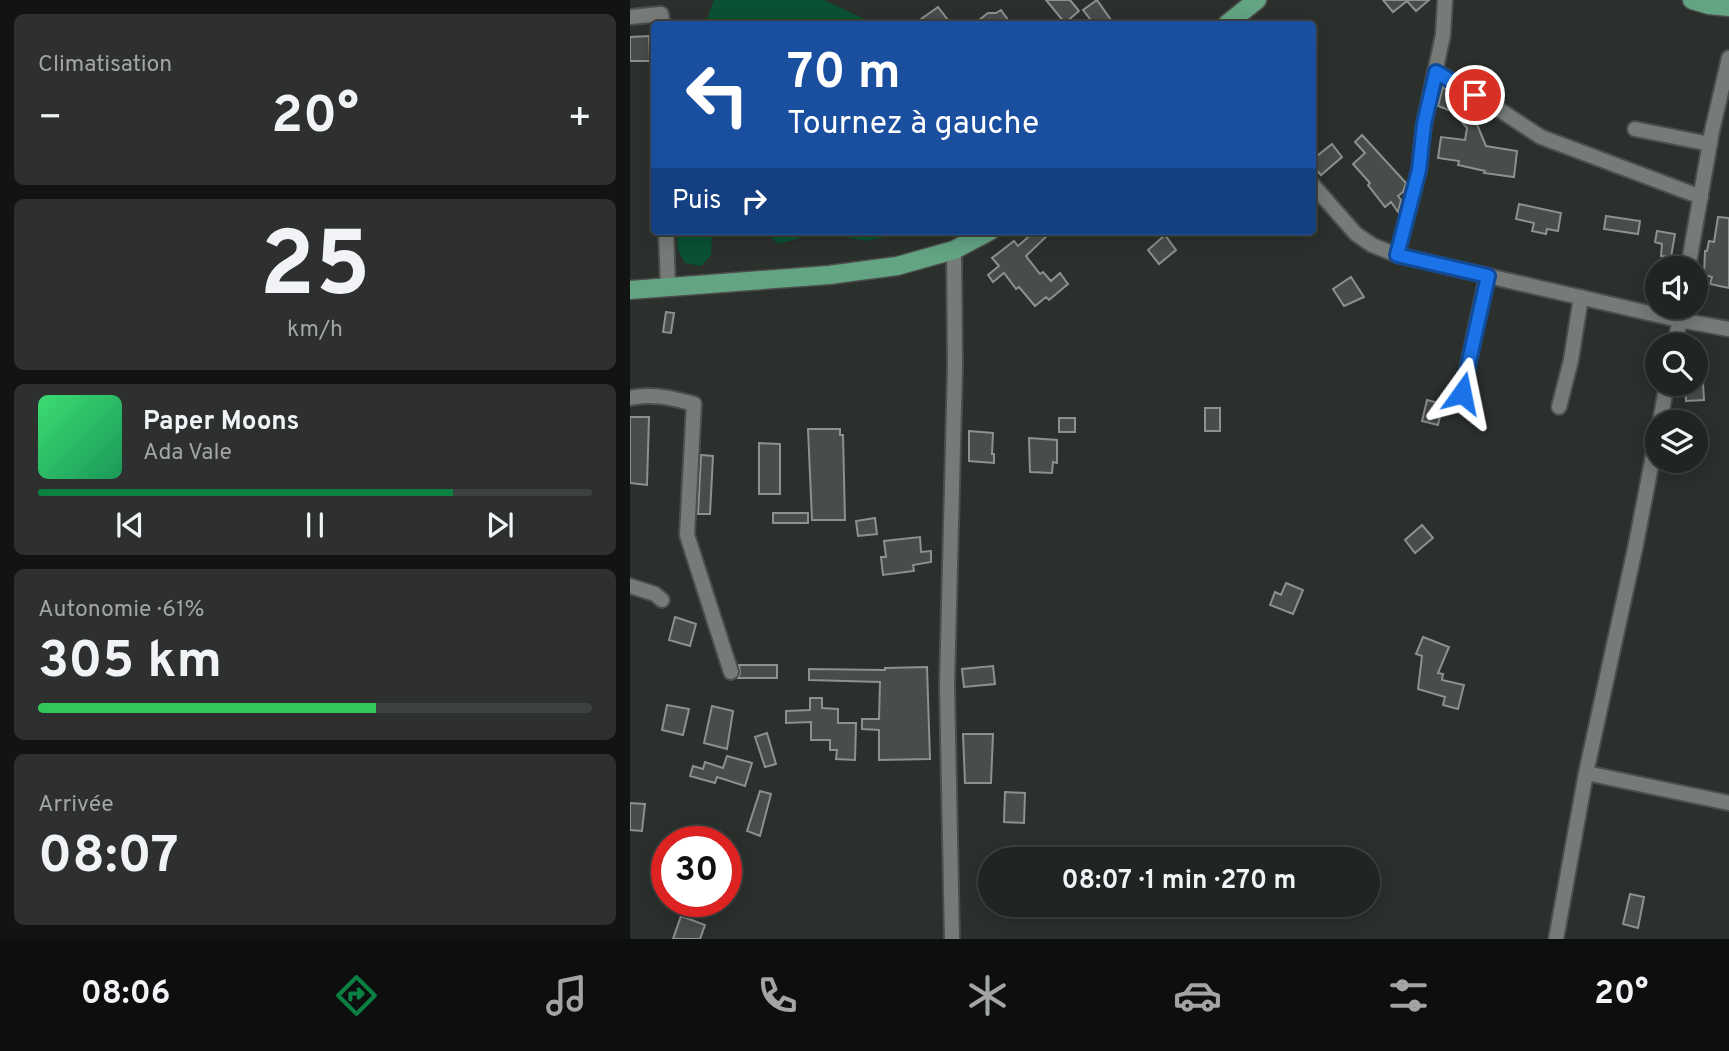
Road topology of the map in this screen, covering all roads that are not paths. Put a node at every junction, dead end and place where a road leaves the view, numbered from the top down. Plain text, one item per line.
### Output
1 (1257, 0) edge
2 (1445, 0) edge
3 (1692, 0) edge
4 (1729, 7) edge
5 (1236, 12) edge
6 (630, 17) edge
7 (663, 21) edge
8 (1729, 58) edge
9 (1436, 72) junction
10 (1635, 129) dead end
11 (1710, 144) junction
12 (1316, 189) edge
13 (1701, 197) junction
14 (666, 235) edge
15 (982, 235) edge
16 (954, 250) junction
17 (1397, 255) junction
18 (1690, 256) edge
19 (1488, 276) junction
20 (668, 288) junction
21 (630, 290) edge
22 (1581, 298) junction
23 (1645, 308) edge
24 (1699, 319) edge
25 (1729, 329) edge
26 (1462, 393) dead end
27 (630, 398) edge
28 (1559, 407) dead end
29 (1650, 473) edge
30 (630, 586) edge
31 (662, 600) dead end
32 (731, 672) dead end
33 (1586, 773) junction
34 (1729, 803) edge
35 (952, 939) edge
36 (1556, 939) edge

1 - 5 main road
2 - 9 street
3 - 4 main road
6 - 7 street
8 - 11 street
9 - 13 street
9 - 17 street
10 - 11 street
11 - 13 street
12 - 17 street
13 - 18 street
14 - 20 street
15 - 16 main road
16 - 20 main road
16 - 35 street
17 - 19 street
19 - 22 street
19 - 26 street
20 - 21 main road
22 - 23 street
22 - 28 street
24 - 25 street
27 - 32 street
29 - 33 street
30 - 31 street
33 - 34 street
33 - 36 street

